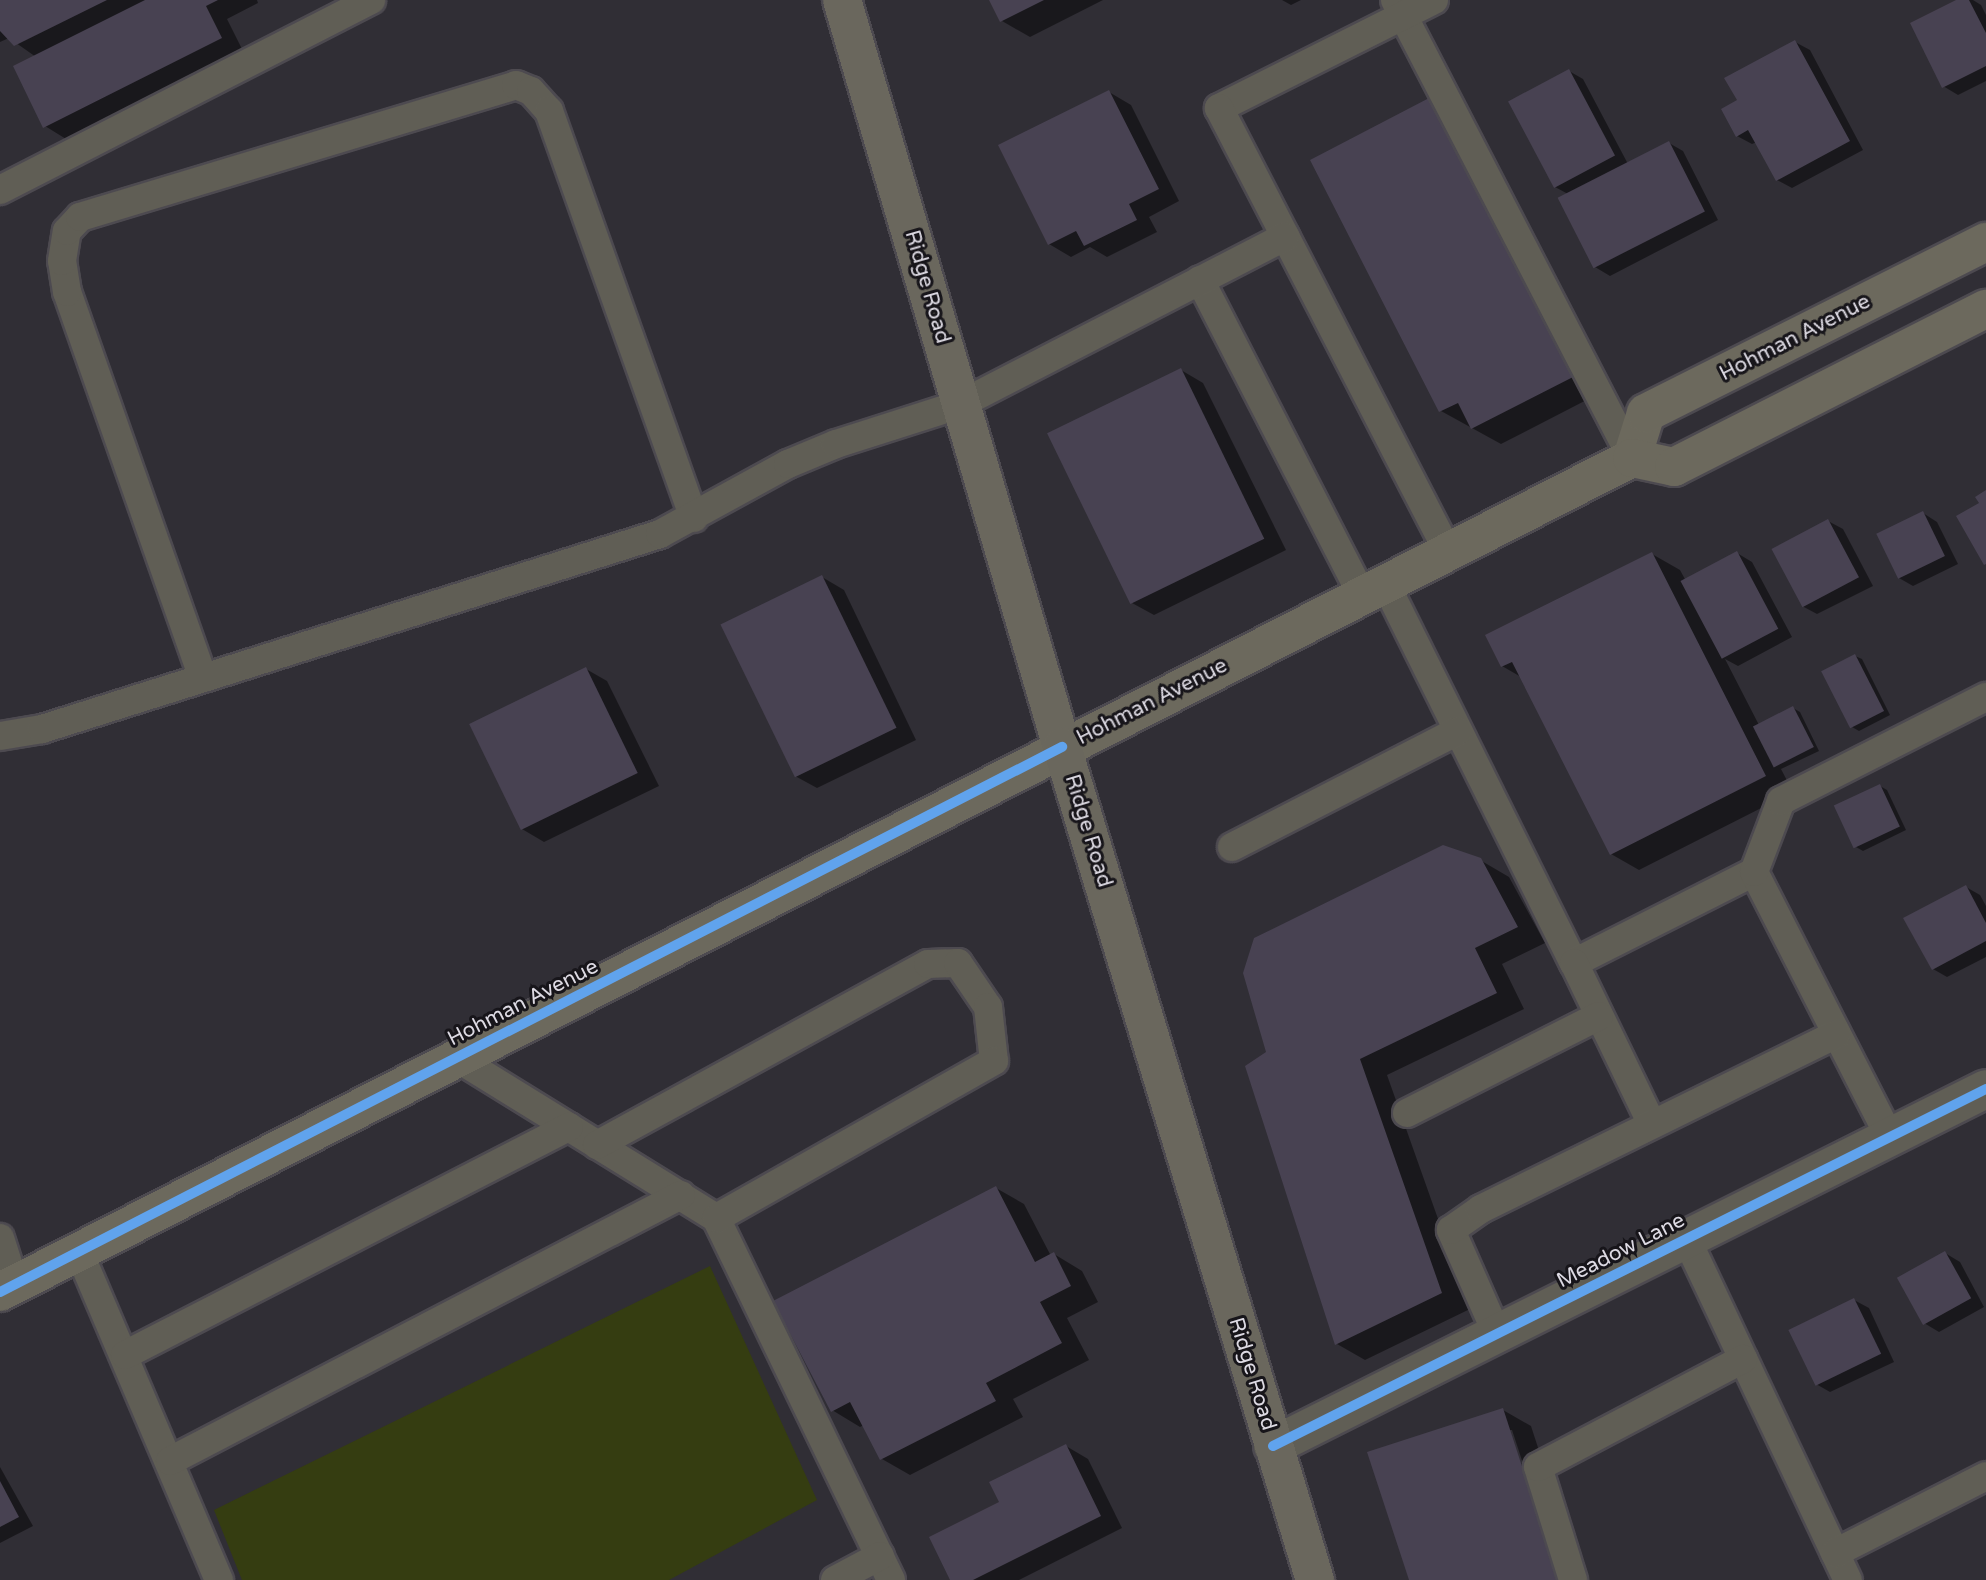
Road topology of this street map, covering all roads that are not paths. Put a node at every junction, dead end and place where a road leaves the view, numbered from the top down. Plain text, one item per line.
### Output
1 (371, 0) edge
2 (842, 0) edge
3 (1434, 0) edge
4 (1399, 8) edge
5 (0, 190) edge
6 (1285, 237) junction
7 (1986, 242) edge
8 (1200, 280) junction
9 (1986, 309) edge
10 (961, 404) junction
11 (1632, 458) junction
12 (694, 518) junction
13 (1448, 551) junction
14 (1373, 589) junction
15 (203, 678) junction
16 (1986, 697) edge
17 (1458, 731) junction
18 (0, 736) edge
19 (1062, 747) junction
20 (1232, 847) dead end
21 (1754, 872) junction
22 (1574, 963) junction
23 (1600, 1016) junction
24 (1836, 1034) junction
25 (457, 1058) junction
26 (1986, 1089) edge
27 (1407, 1113) dead end
28 (1652, 1125) junction
29 (569, 1127) junction
30 (1890, 1138) junction
31 (597, 1145) junction
32 (681, 1195) junction
33 (716, 1218) junction
34 (0, 1238) edge
35 (1687, 1240) junction
36 (79, 1252) junction
37 (7, 1289) edge
38 (1497, 1335) junction
39 (125, 1355) junction
40 (1743, 1359) junction
41 (1273, 1446) junction
42 (170, 1461) junction
43 (1986, 1476) edge
44 (1835, 1553) junction
45 (886, 1568) edge
46 (1308, 1578) edge
47 (219, 1580) edge
48 (835, 1580) edge
49 (1573, 1580) edge
50 (1847, 1580) edge

1 - 5 lane
2 - 10 main road, Ridge Road
3 - 4 lane
4 - 6 lane
4 - 11 lane
6 - 8 lane
6 - 13 lane
7 - 11 main road, Hohman Avenue
8 - 10 lane
8 - 14 lane
9 - 11 main road
10 - 12 lane
10 - 19 main road, Ridge Road
11 - 13 main road, Hohman Avenue
12 - 15 lane
12 - 15 lane
13 - 14 main road, Hohman Avenue
14 - 17 lane
14 - 19 main road, Hohman Avenue
15 - 18 lane
16 - 21 lane
17 - 20 lane
17 - 22 lane
19 - 25 main road, Hohman Avenue
19 - 41 main road, Ridge Road
21 - 22 lane
21 - 24 lane
22 - 23 lane
23 - 27 lane
23 - 28 lane
24 - 28 lane
24 - 30 lane
25 - 29 lane
25 - 36 main road, Hohman Avenue
26 - 30 street, Meadow Lane
28 - 38 lane
29 - 31 lane
29 - 39 lane
30 - 35 street, Meadow Lane
31 - 32 lane
31 - 33 lane
32 - 33 lane
32 - 42 lane
33 - 45 lane
34 - 37 lane
35 - 38 street, Meadow Lane
35 - 40 lane
36 - 37 main road, Hohman Avenue
36 - 39 lane
38 - 41 street, Meadow Lane
39 - 42 lane
40 - 44 lane
40 - 49 lane
41 - 46 main road, Ridge Road
42 - 47 lane
43 - 44 lane
44 - 50 lane
45 - 48 lane

